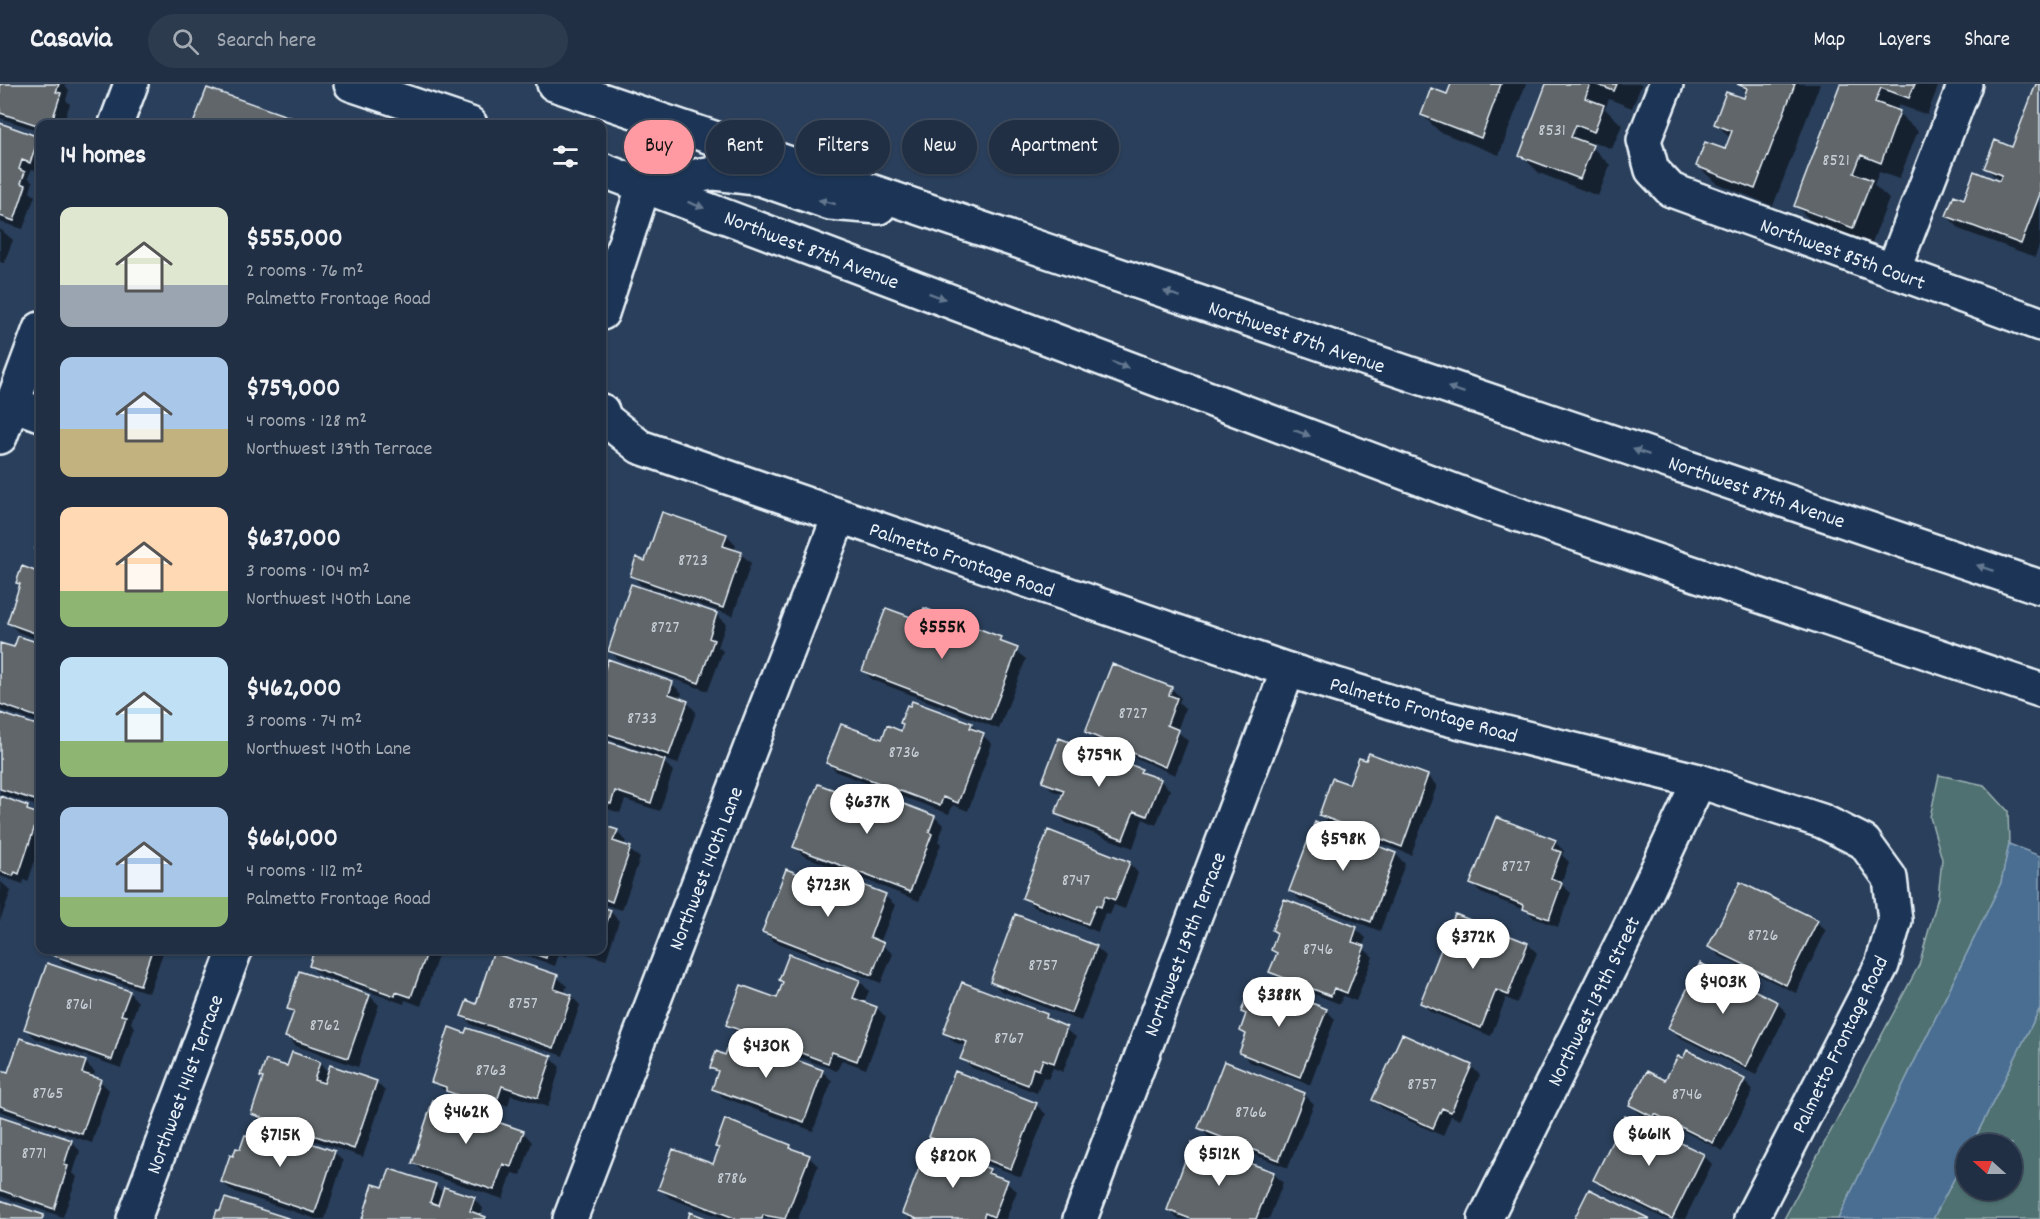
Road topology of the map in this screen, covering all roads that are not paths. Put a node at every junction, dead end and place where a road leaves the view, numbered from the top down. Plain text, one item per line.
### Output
1 (131, 84) edge
2 (351, 84) edge
3 (554, 84) edge
4 (1666, 84) edge
5 (1965, 84) edge
6 (118, 120) edge
7 (458, 120) edge
8 (606, 171) edge
9 (644, 185) junction
10 (927, 211) junction
11 (1893, 271) junction
12 (606, 301) edge
13 (2040, 324) edge
14 (36, 354) edge
15 (27, 409) edge
16 (606, 420) edge
17 (0, 437) edge
18 (839, 517) junction
19 (2040, 587) edge
20 (1288, 670) junction
21 (2040, 690) edge
22 (1699, 781) junction
23 (233, 954) edge
24 (134, 1219) edge
25 (570, 1219) edge
26 (1080, 1219) edge
27 (1485, 1219) edge
28 (1751, 1219) edge

1 - 6 street
2 - 7 street
3 - 10 street, Northwest 87th Avenue
4 - 11 street, Northwest 85th Court
5 - 11 street
8 - 9 street, Northwest 87th Avenue
10 -> 9 street
9 - 12 street
9 -> 21 street, Northwest 87th Avenue
19 -> 10 street, Northwest 87th Avenue
11 - 13 street, Northwest 85th Court
14 - 15 street
15 - 17 street
16 - 18 street, Palmetto Frontage Road
18 - 20 street, Palmetto Frontage Road
18 - 25 street, Northwest 140th Lane
20 - 22 street, Palmetto Frontage Road
20 - 26 street, Northwest 139th Terrace
22 - 27 street, Northwest 139th Street
22 - 28 street, Palmetto Frontage Road
23 - 24 street, Northwest 141st Terrace

